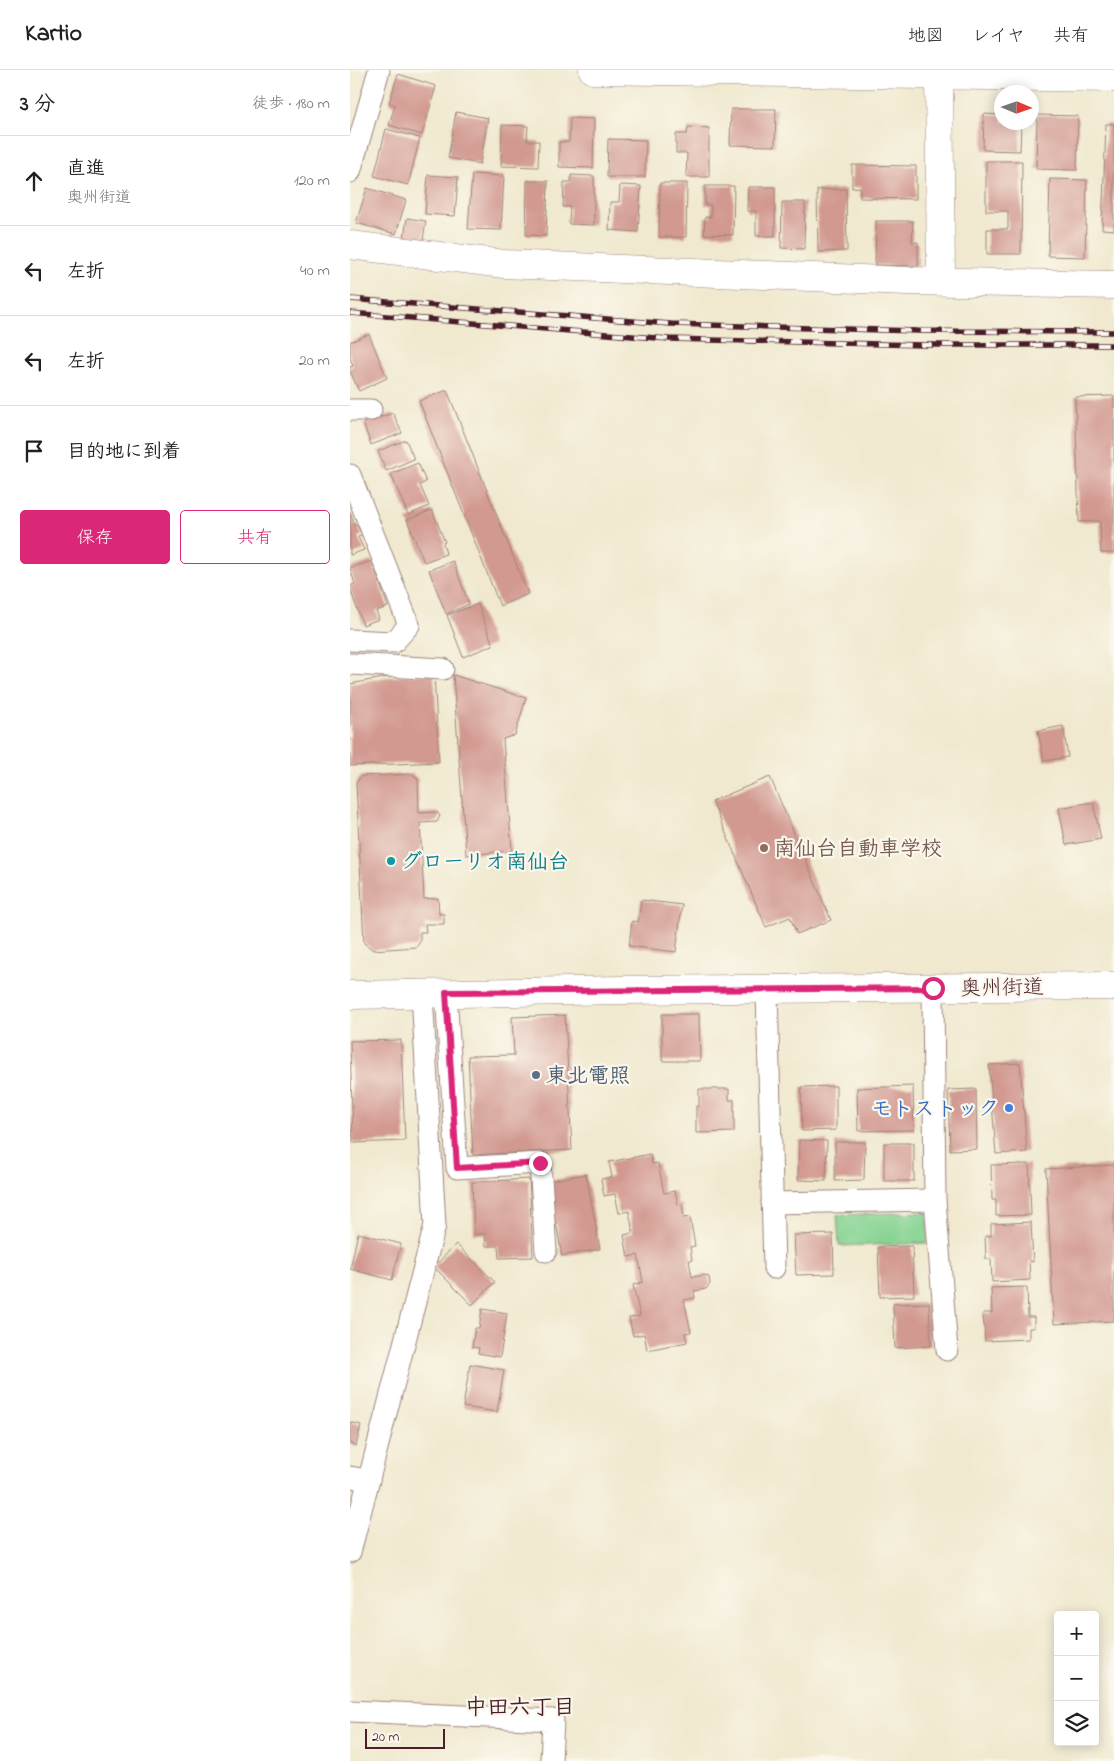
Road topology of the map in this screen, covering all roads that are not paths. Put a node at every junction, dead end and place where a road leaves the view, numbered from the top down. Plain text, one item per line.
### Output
1 (379, 70) edge
2 (592, 70) edge
3 (623, 71) edge
4 (939, 73) edge
5 (1114, 78) edge
6 (350, 172) edge
7 (350, 246) edge
8 (941, 281) junction
9 (1114, 285) edge
10 (350, 410) edge
11 (371, 410) dead end
12 (350, 475) edge
13 (350, 640) edge
14 (350, 664) edge
15 (443, 669) dead end
16 (1114, 986) edge
17 (933, 988) junction
18 (768, 990) junction
19 (434, 993) junction
20 (350, 995) edge
21 (935, 1200) junction
22 (772, 1203) junction
23 (546, 1251) dead end
24 (774, 1268) dead end
25 (947, 1350) dead end
26 (360, 1478) edge
27 (350, 1552) edge
28 (350, 1711) edge
29 (551, 1761) edge

1 - 6 street
2 - 3 street
3 - 4 street
4 - 5 street
4 - 8 street
7 - 8 street
8 - 9 street
10 - 11 street
12 - 13 street
14 - 15 street
16 - 17 street, 奥州街道
17 - 18 street, 奥州街道
17 - 21 street
18 - 19 street, 奥州街道
18 - 22 street
19 - 20 street, 奥州街道
19 - 23 street
19 - 26 street
21 - 22 street
21 - 25 street
22 - 24 street
26 - 27 street
28 - 29 street

